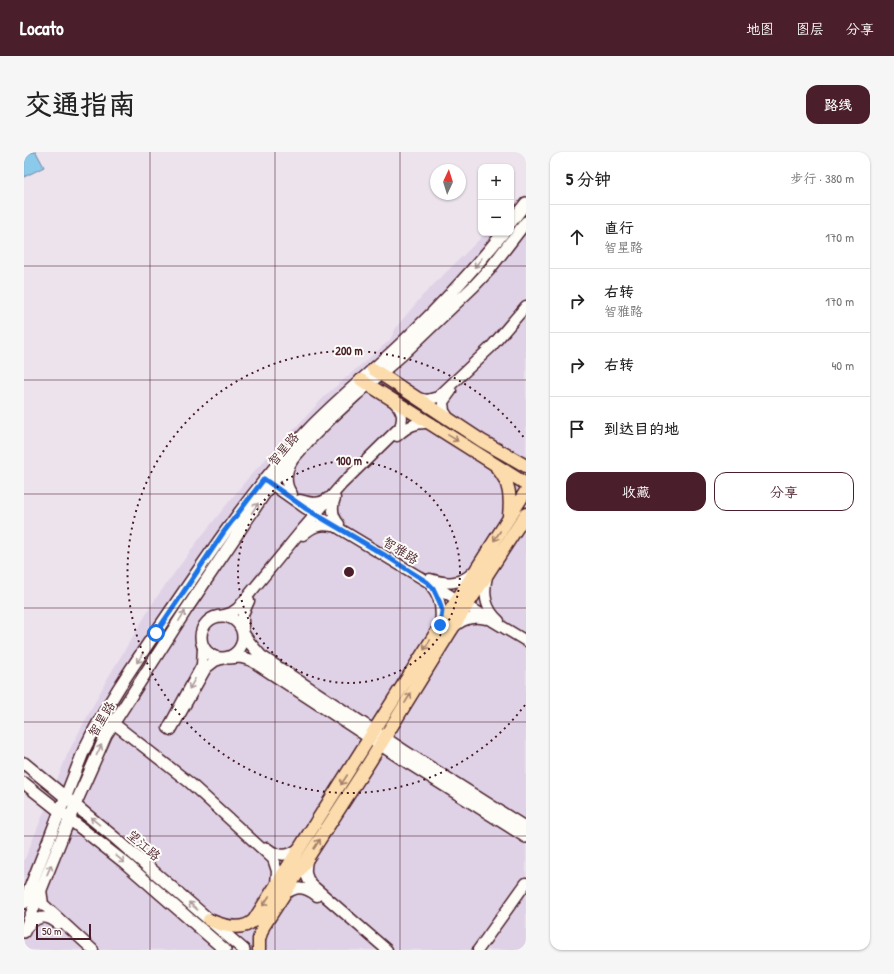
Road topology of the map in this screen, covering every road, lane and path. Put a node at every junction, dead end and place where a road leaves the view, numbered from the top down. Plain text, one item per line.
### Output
1 (524, 208) edge
2 (514, 219) edge
3 (526, 222) edge
4 (526, 228) edge
5 (500, 236) edge
6 (515, 237) junction
7 (526, 306) edge
8 (526, 313) edge
9 (400, 356) junction
10 (377, 371) junction
11 (364, 382) junction
12 (398, 386) junction
13 (357, 394) junction
14 (382, 394) junction
15 (414, 397) junction
16 (393, 401) junction
17 (450, 421) junction
18 (428, 423) junction
19 (498, 450) junction
20 (526, 455) edge
21 (292, 460) junction
22 (490, 462) junction
23 (526, 466) edge
24 (269, 480) junction
25 (526, 484) edge
26 (526, 491) edge
27 (333, 497) junction
28 (296, 499) junction
29 (318, 514) junction
30 (520, 519) edge
31 (338, 526) junction
32 (302, 533) junction
33 (481, 572) junction
34 (428, 581) junction
35 (462, 601) junction
36 (221, 616) junction
37 (497, 621) junction
38 (445, 629) junction
39 (243, 631) junction
40 (526, 636) edge
41 (526, 641) edge
42 (204, 648) junction
43 (225, 658) junction
44 (394, 710) junction
45 (104, 713) junction
46 (351, 720) junction
47 (115, 722) junction
48 (377, 738) junction
49 (404, 755) junction
50 (357, 759) junction
51 (24, 763) edge
52 (368, 765) junction
53 (24, 783) edge
54 (66, 797) junction
55 (75, 805) junction
56 (60, 812) junction
57 (70, 819) junction
58 (526, 828) edge
59 (526, 837) edge
60 (300, 846) junction
61 (307, 858) junction
62 (526, 883) edge
63 (276, 886) junction
64 (41, 890) junction
65 (526, 890) edge
66 (283, 895) junction
67 (24, 903) edge
68 (209, 920) junction
69 (25, 930) edge
70 (87, 950) edge
71 (93, 950) edge
72 (225, 950) edge
73 (244, 950) edge
74 (259, 950) edge
75 (380, 950) edge
76 (386, 950) edge
77 (478, 950) edge
78 (483, 950) edge

1 - 2 main road
3 - 6 main road, 智星路
4 - 6 main road
5 -> 10 main road, 智星路
6 - 9 main road, 智星路
7 - 15 street
8 - 17 street
9 - 10 main road, 智星路
9 - 12 main road
10 - 11 main road, 智星路
10 - 12 main road
11 - 13 main road, 智星路
11 - 14 main road
11 - 24 main road, 智星路
12 - 15 main road
13 - 14 main road
13 - 21 main road, 智星路
14 - 16 main road
15 - 17 main road
16 - 18 main road
16 - 27 street
17 - 19 main road
18 -> 22 main road
18 - 27 street
19 - 20 main road
19 - 23 main road
21 - 24 main road, 智星路
21 - 28 street
22 - 25 main road
22 - 30 main road
24 - 28 street, 智雅路
24 -> 45 main road, 智星路
47 -> 24 main road, 智星路
26 - 30 main road
27 - 28 street
27 - 29 street
27 - 31 street
28 - 29 street, 智雅路
28 - 32 street
29 - 31 street, 智雅路
29 - 32 street
30 - 33 main road
31 - 32 street
31 - 34 street, 智雅路
32 - 36 street
32 - 39 street
33 - 34 street
33 - 35 main road
33 - 37 street
34 - 35 street, 智雅路
34 - 38 street
35 - 37 street, 智雅路
35 - 38 main road
36 - 39 main road
36 - 42 main road
37 - 38 street
37 - 40 street, 智雅路
37 - 41 street, 智雅路
38 - 44 main road
39 - 43 main road
39 - 46 main road
42 - 43 main road
42 -> 43 street
43 - 46 main road
44 - 46 main road
44 - 48 main road
44 - 49 main road
45 - 47 street
45 - 54 main road, 智星路
46 - 48 main road
46 - 50 main road
55 -> 47 main road, 智星路
47 - 60 street
47 - 63 street
48 - 49 main road
48 - 50 main road
48 - 52 main road
49 - 52 main road
49 - 58 main road
49 - 59 main road
50 -> 60 main road
51 - 54 main road, 望江路
61 -> 52 main road
53 - 56 main road, 望江路
54 - 55 main road, 望江路
54 - 56 main road, 智星路
55 - 57 main road, 智星路
68 -> 55 main road, 望江路
56 - 57 main road, 望江路
56 - 67 main road, 智星路
64 -> 57 main road, 智星路
57 -> 72 main road, 望江路
60 - 63 main road
61 - 66 main road
61 - 76 street
62 - 77 street
63 -> 68 main road
64 - 69 main road, 智星路
64 - 71 street
65 - 78 street
66 - 74 main road
66 - 75 street
68 - 73 main road, 望江路
69 - 70 street

